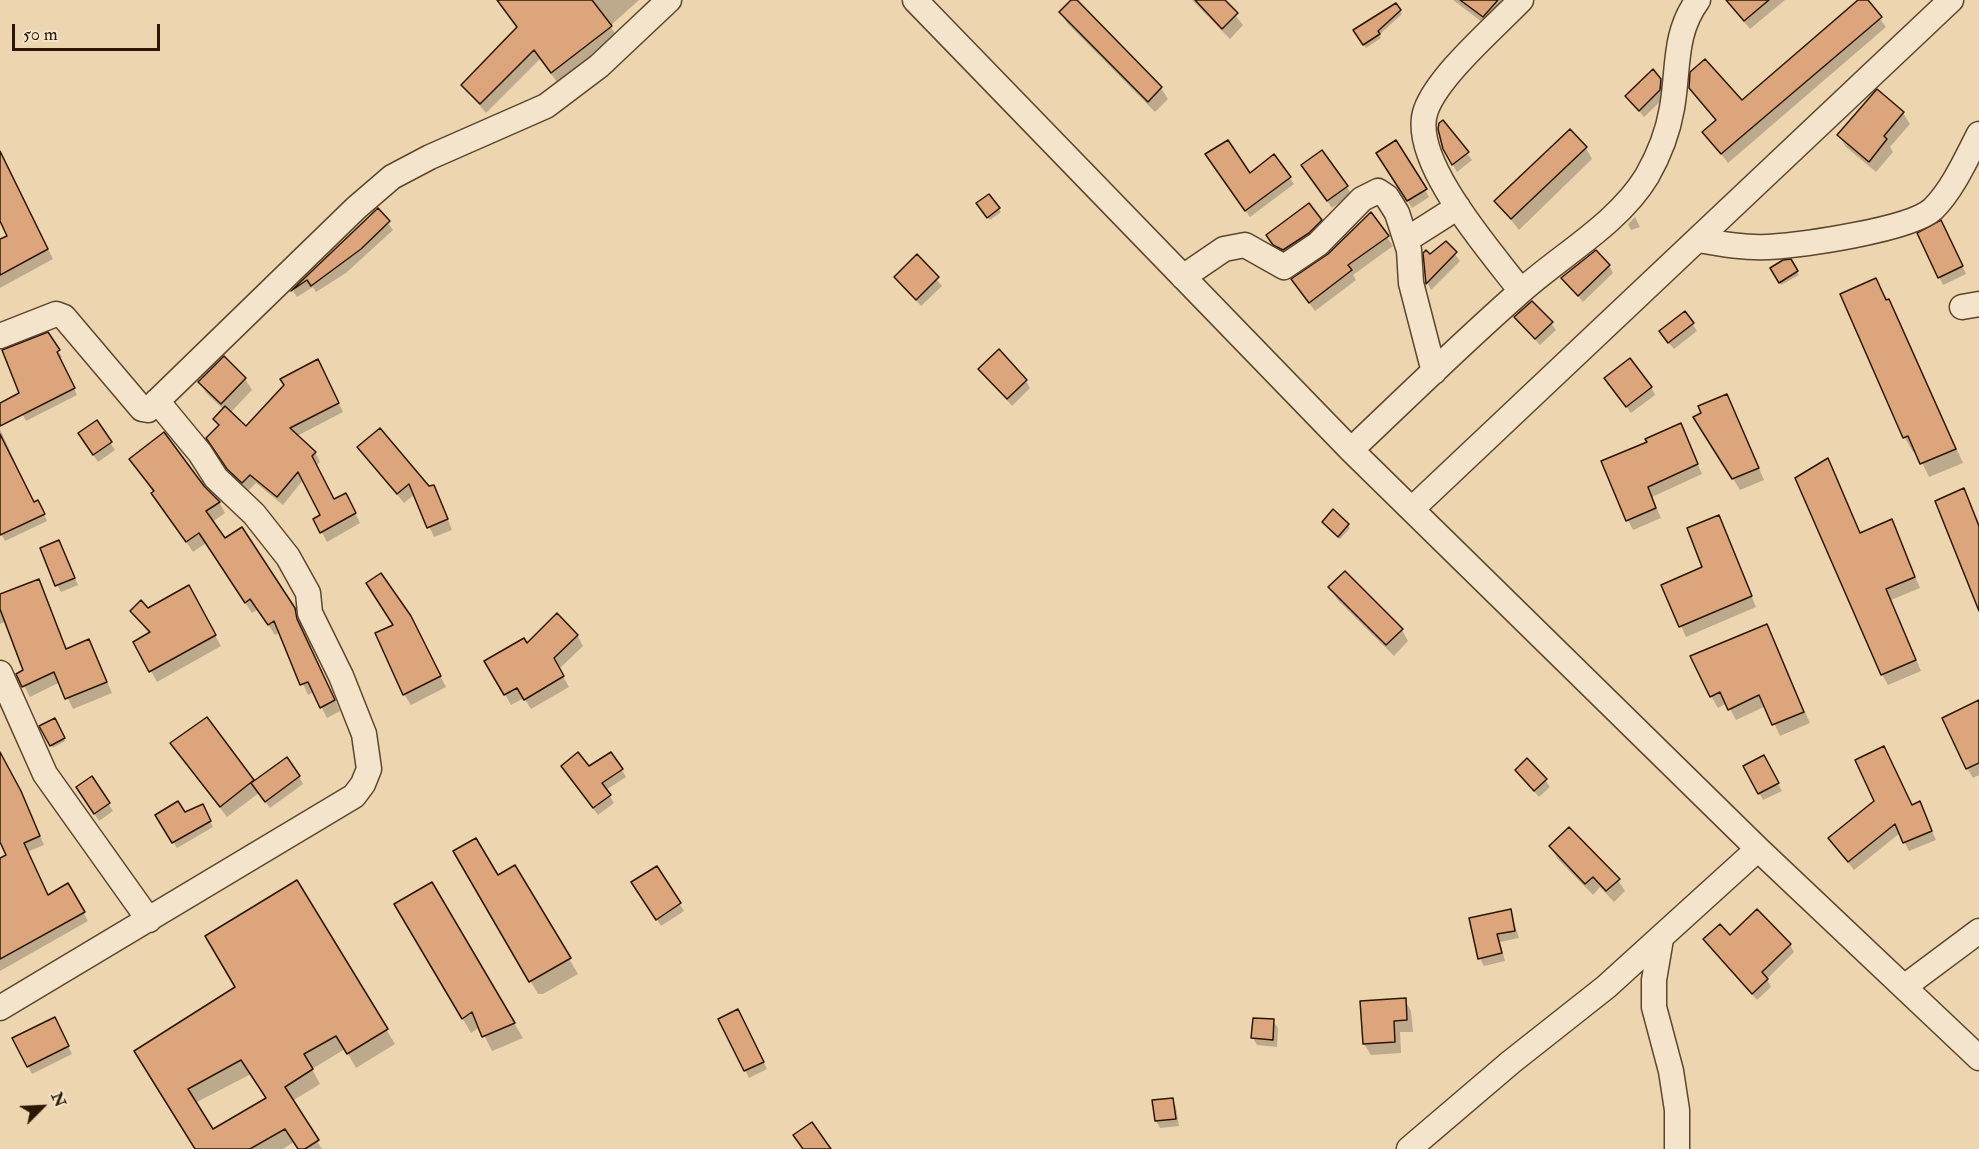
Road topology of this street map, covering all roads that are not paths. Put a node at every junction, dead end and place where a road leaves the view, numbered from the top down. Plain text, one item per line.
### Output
1 (669, 0) edge
2 (915, 0) edge
3 (1521, 0) edge
4 (1698, 0) edge
5 (1951, 0) edge
6 (1979, 134) edge
7 (1458, 207) junction
8 (1406, 240) junction
9 (1699, 240) junction
10 (1183, 277) junction
11 (1521, 291) junction
12 (0, 336) edge
13 (1434, 372) junction
14 (157, 401) junction
15 (1351, 450) junction
16 (1412, 509) junction
17 (0, 673) edge
18 (1758, 849) junction
19 (149, 920) junction
20 (1979, 931) edge
21 (1661, 939) junction
22 (1904, 987) junction
23 (0, 1008) edge
24 (1979, 1058) edge
25 (1409, 1149) edge
26 (1677, 1149) edge

1 - 14 street
2 - 10 street
3 - 7 street
4 - 11 street
5 - 9 street
6 - 9 street
7 - 8 street
7 - 11 street
8 - 10 street
8 - 13 street
9 - 16 street
10 - 15 street
11 - 13 street
12 - 14 street
13 - 15 street
14 - 19 street
15 - 16 street
16 - 18 street
17 - 19 street
18 - 21 street
18 - 22 street
19 - 23 street
20 - 22 street
21 - 25 street
21 - 26 street
22 - 24 street

